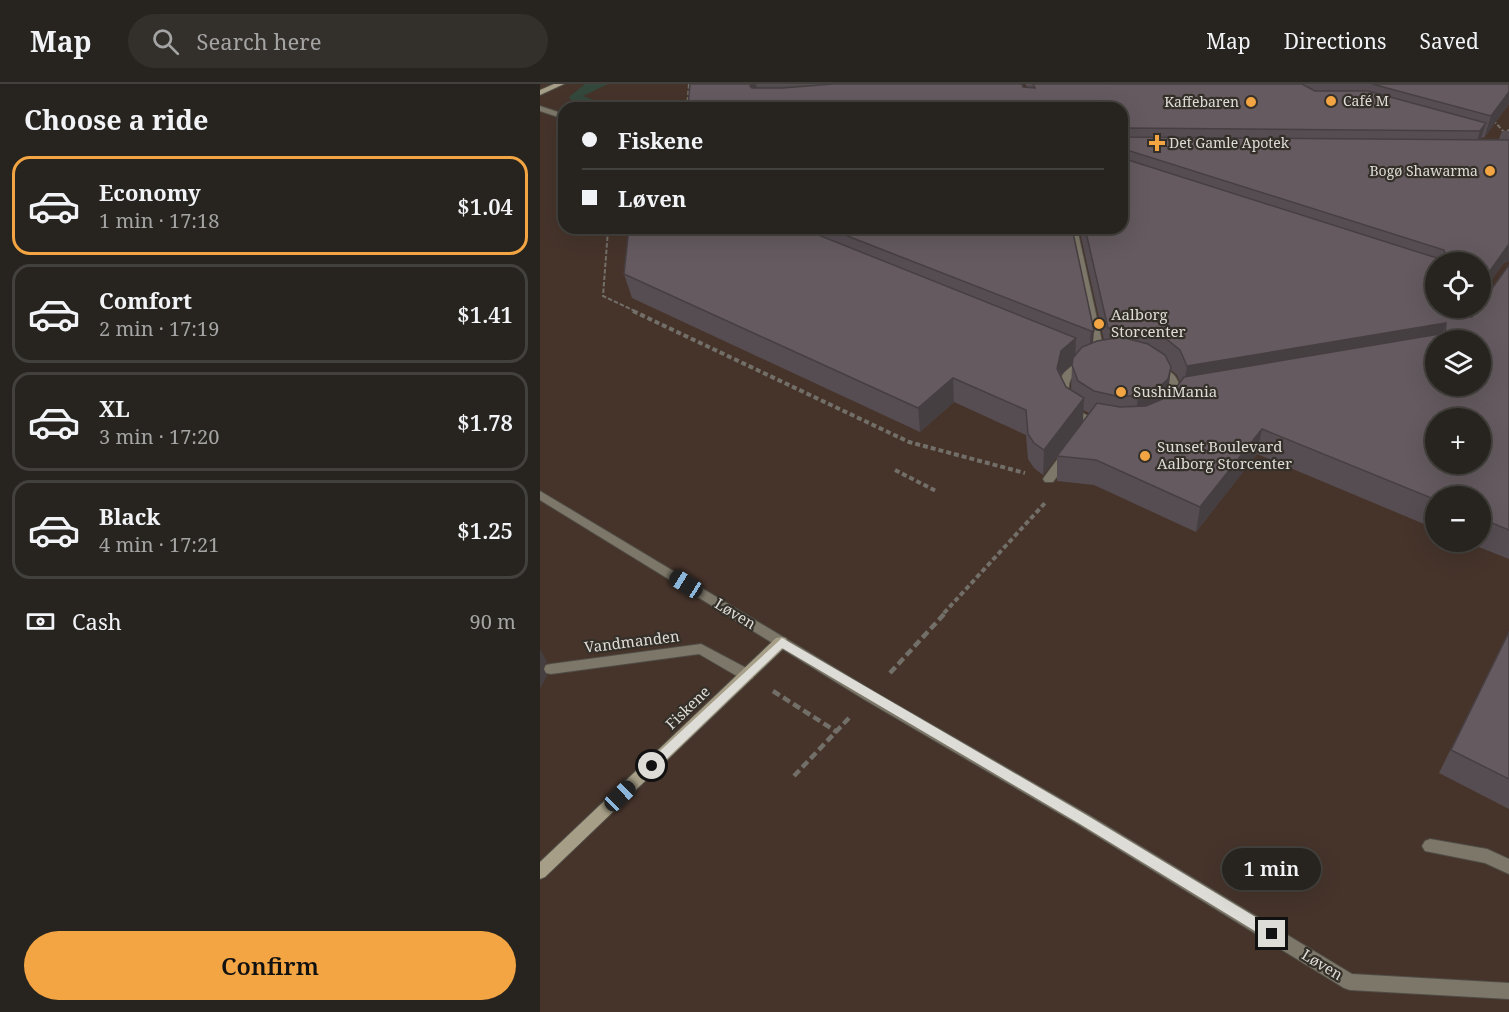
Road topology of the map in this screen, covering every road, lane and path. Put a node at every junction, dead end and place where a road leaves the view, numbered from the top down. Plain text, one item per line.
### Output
1 (560, 84) edge
2 (689, 84) edge
3 (540, 93) edge
4 (688, 102) edge
5 (540, 108) edge
6 (558, 115) edge
7 (1489, 115) edge
8 (1509, 130) edge
9 (608, 234) edge
10 (1074, 234) edge
11 (1076, 357) edge
12 (1100, 357) junction
13 (1087, 362) junction
14 (1190, 394) edge
15 (1178, 397) junction
16 (1070, 451) edge
17 (895, 470) dead end
18 (1049, 479) junction
19 (936, 491) dead end
20 (540, 495) edge
21 (782, 642) junction
22 (551, 669) dead end
23 (747, 675) junction
24 (889, 675) dead end
25 (870, 696) junction
26 (837, 732) junction
27 (794, 776) dead end
28 (1430, 846) dead end
29 (1509, 867) edge
30 (540, 872) edge
31 (1509, 991) edge

1 - 3 street
2 - 4 path
5 - 6 street
7 - 8 path
9 - 18 path
10 - 12 street
11 - 13 street
12 - 13 street
12 - 15 street
13 - 15 street
14 - 15 street
16 - 18 street
17 - 19 path
18 - 24 path
20 - 21 street, Løven
21 - 23 street, Fiskene
21 - 25 street, Løven
22 - 23 street, Vandmanden
23 - 26 path
23 - 30 street, Fiskene
25 - 26 path
25 - 31 street, Løven
26 - 27 path
28 - 29 street

